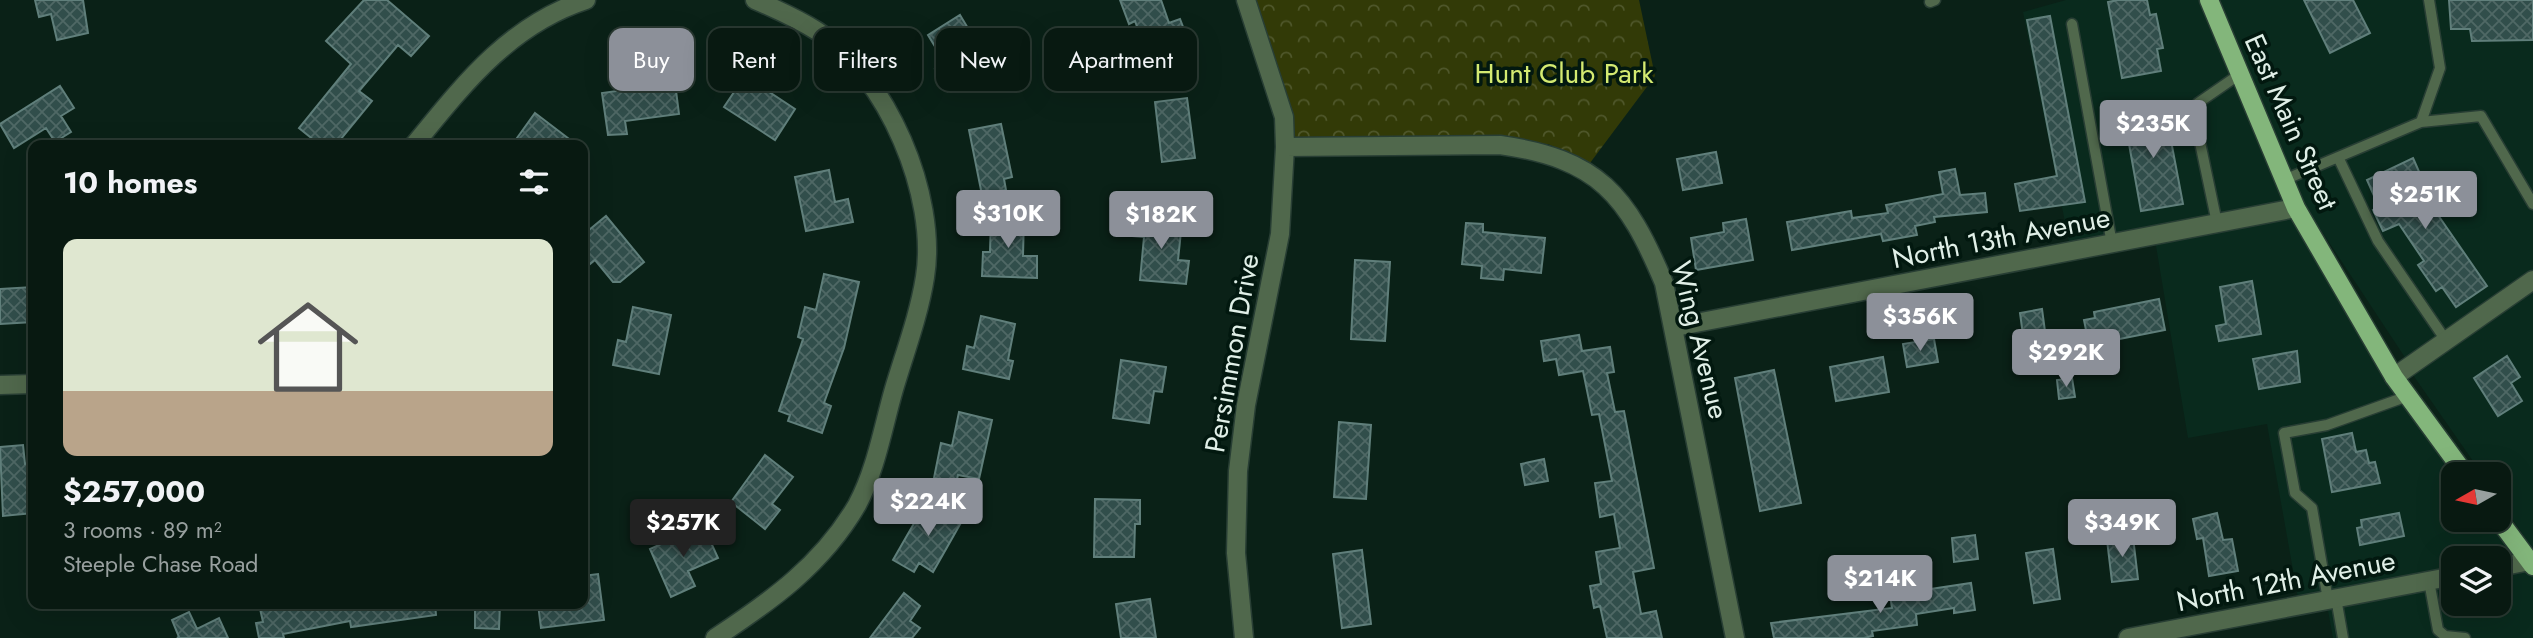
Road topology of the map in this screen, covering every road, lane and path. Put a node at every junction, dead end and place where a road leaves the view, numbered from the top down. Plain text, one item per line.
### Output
1 (586, 0) edge
2 (755, 0) edge
3 (1246, 0) edge
4 (2209, 0) edge
5 (2429, 0) edge
6 (2072, 24) dead end
7 (2240, 74) junction
8 (2421, 122) junction
9 (418, 140) edge
10 (1285, 147) junction
11 (2338, 157) junction
12 (2284, 180) junction
13 (2533, 204) edge
14 (2296, 208) junction
15 (2217, 223) junction
16 (2112, 244) junction
17 (2533, 280) edge
18 (1675, 327) junction
19 (2447, 342) junction
20 (2394, 377) junction
21 (28, 384) edge
22 (0, 385) edge
23 (2408, 396) junction
24 (2456, 462) edge
25 (2508, 532) edge
26 (2531, 564) edge
27 (2511, 566) edge
28 (2441, 578) edge
29 (2429, 580) junction
30 (2332, 599) junction
31 (715, 638) edge
32 (1244, 638) edge
33 (1735, 638) edge
34 (2128, 638) edge
35 (2343, 638) edge
36 (2465, 638) edge

1 - 9 street
2 - 31 street
3 - 10 street, Persimmon Drive
4 - 7 main road, East Main Street
5 - 8 lane
6 - 16 lane
7 - 12 main road, East Main Street
7 - 15 lane
8 - 11 lane
8 - 13 lane
10 - 18 street, Wing Avenue
10 - 32 street, Persimmon Drive
11 - 12 lane
11 - 19 lane
12 - 14 main road, East Main Street
14 - 15 street, North 13th Avenue
14 - 20 main road, East Main Street
15 - 16 street, North 13th Avenue
16 - 18 street, North 13th Avenue
17 - 19 street
18 - 33 street, Wing Avenue
19 - 20 street
20 - 23 main road, East Main Street
21 - 22 street
23 - 24 main road, East Main Street
23 - 30 lane
25 - 26 main road
26 - 27 street
28 - 29 street, North 12th Avenue
29 - 30 street, North 12th Avenue
29 - 36 lane
30 - 34 street, North 12th Avenue
30 - 35 lane

